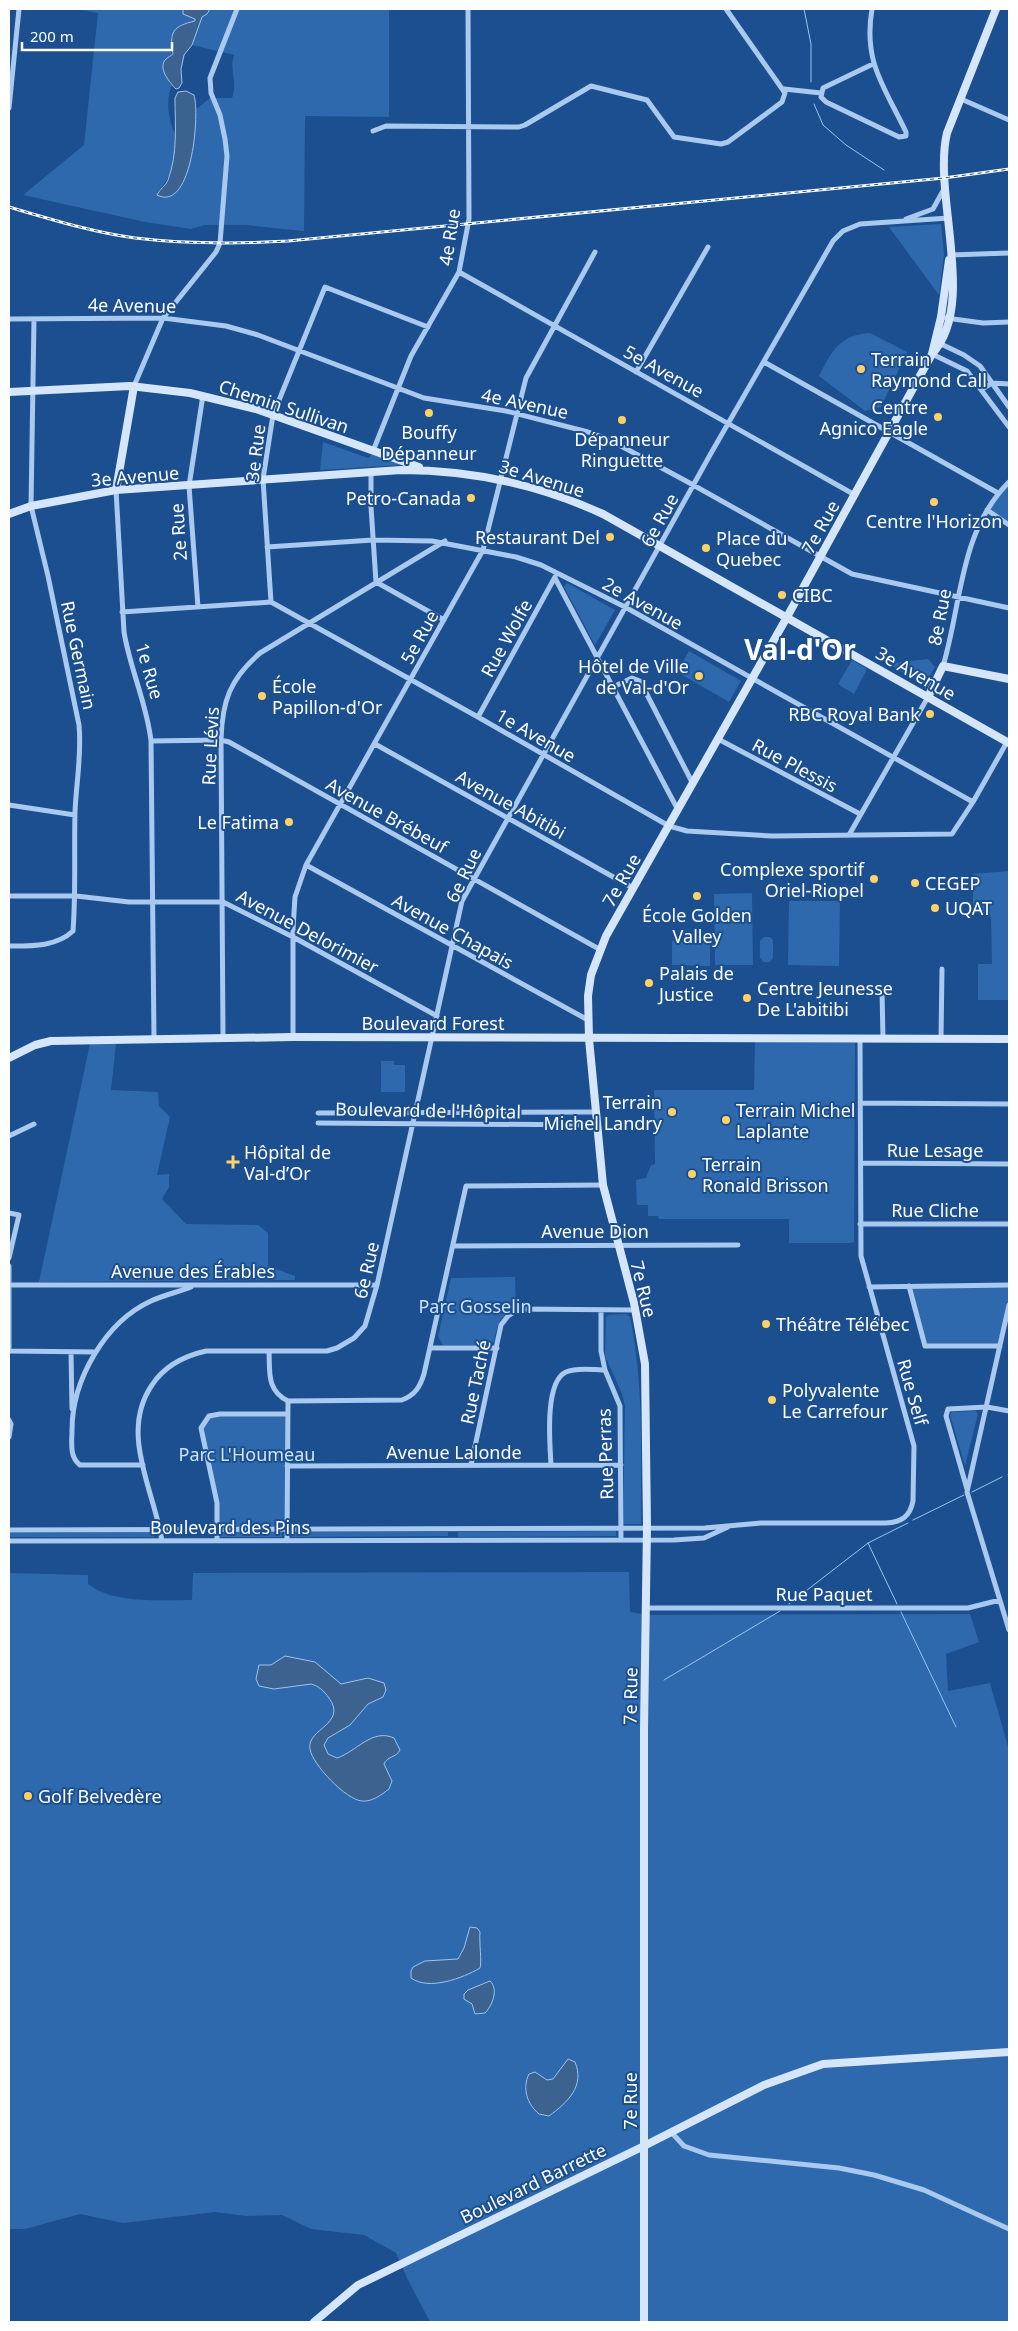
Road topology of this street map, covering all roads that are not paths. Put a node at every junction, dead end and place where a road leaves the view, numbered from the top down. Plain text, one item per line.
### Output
1 (19, 9) edge
2 (237, 9) edge
3 (468, 9) edge
4 (726, 9) edge
5 (872, 9) edge
6 (996, 9) edge
7 (873, 64) junction
8 (784, 89) junction
9 (821, 93) junction
10 (961, 99) junction
11 (9, 108) edge
12 (1009, 120) edge
13 (468, 128) junction
14 (373, 131) dead end
15 (945, 186) junction
16 (949, 218) junction
17 (900, 221) junction
18 (708, 247) dead end
19 (594, 252) dead end
20 (1009, 253) edge
21 (950, 255) junction
22 (459, 272) junction
23 (163, 318) junction
24 (944, 318) junction
25 (9, 319) edge
26 (34, 319) junction
27 (1009, 322) edge
28 (555, 325) junction
29 (428, 327) junction
30 (941, 344) junction
31 (298, 350) junction
32 (932, 354) junction
33 (764, 362) junction
34 (636, 372) junction
35 (992, 383) junction
36 (1009, 384) edge
37 (134, 386) junction
38 (982, 389) junction
39 (34, 390) junction
40 (399, 390) junction
41 (9, 392) edge
42 (203, 395) junction
43 (1009, 407) edge
44 (517, 413) junction
45 (273, 414) junction
46 (729, 423) junction
47 (1009, 427) edge
48 (890, 432) junction
49 (373, 451) junction
50 (426, 470) junction
51 (371, 473) junction
52 (263, 479) junction
53 (502, 481) junction
54 (1009, 482) edge
55 (694, 485) junction
56 (189, 486) junction
57 (116, 490) junction
58 (998, 493) junction
59 (855, 495) junction
60 (31, 506) junction
61 (987, 510) junction
62 (9, 514) edge
63 (1009, 525) edge
64 (373, 540) junction
65 (445, 542) junction
66 (660, 546) junction
67 (267, 547) junction
68 (483, 550) junction
69 (821, 556) junction
70 (556, 575) junction
71 (376, 582) junction
72 (958, 596) junction
73 (271, 602) junction
74 (198, 607) junction
75 (625, 607) junction
76 (1009, 608) edge
77 (122, 612) junction
78 (787, 617) junction
79 (444, 620) junction
80 (310, 623) junction
81 (598, 659) junction
82 (943, 666) junction
83 (751, 678) junction
84 (1009, 679) edge
85 (411, 680) junction
86 (613, 687) junction
87 (928, 697) junction
88 (478, 717) junction
89 (718, 739) junction
90 (221, 740) junction
91 (151, 741) junction
92 (1008, 742) edge
93 (375, 744) junction
94 (543, 755) junction
95 (893, 758) junction
96 (693, 784) junction
97 (973, 802) junction
98 (9, 805) edge
99 (341, 805) junction
100 (678, 810) junction
101 (860, 814) junction
102 (75, 815) junction
103 (508, 818) junction
104 (668, 826) junction
105 (848, 834) junction
106 (306, 865) junction
107 (474, 878) junction
108 (633, 888) junction
109 (9, 896) edge
110 (76, 896) junction
111 (153, 902) junction
112 (223, 902) junction
113 (293, 937) junction
114 (9, 946) edge
115 (451, 946) junction
116 (600, 949) junction
117 (942, 969) dead end
118 (882, 990) dead end
119 (437, 1016) junction
120 (588, 1020) junction
121 (223, 1038) junction
122 (293, 1038) junction
123 (432, 1038) junction
124 (154, 1039) junction
125 (589, 1039) junction
126 (860, 1039) junction
127 (883, 1039) junction
128 (941, 1039) junction
129 (1009, 1039) edge
130 (9, 1058) edge
131 (861, 1103) junction
132 (1009, 1104) edge
133 (414, 1112) junction
134 (596, 1112) junction
135 (318, 1113) dead end
136 (318, 1123) dead end
137 (34, 1124) dead end
138 (412, 1124) junction
139 (597, 1125) junction
140 (9, 1136) edge
141 (861, 1163) junction
142 (1009, 1164) edge
143 (603, 1184) junction
144 (9, 1213) edge
145 (860, 1224) junction
146 (1009, 1224) edge
147 (617, 1244) junction
148 (738, 1245) dead end
149 (453, 1246) junction
150 (9, 1258) edge
151 (9, 1266) edge
152 (9, 1285) edge
153 (196, 1285) junction
154 (377, 1285) junction
155 (869, 1286) junction
156 (909, 1286) junction
157 (1009, 1286) edge
158 (1009, 1305) edge
159 (601, 1310) junction
160 (635, 1310) junction
161 (1000, 1346) junction
162 (430, 1348) junction
163 (497, 1348) junction
164 (268, 1350) junction
165 (9, 1351) edge
166 (71, 1352) junction
167 (96, 1352) junction
168 (605, 1370) junction
169 (288, 1401) junction
170 (987, 1407) junction
171 (1009, 1411) edge
172 (288, 1414) junction
173 (72, 1418) junction
174 (9, 1420) edge
175 (9, 1437) edge
176 (143, 1465) junction
177 (471, 1465) junction
178 (551, 1465) junction
179 (621, 1465) junction
180 (287, 1466) junction
181 (967, 1492) junction
182 (730, 1526) junction
183 (452, 1528) junction
184 (620, 1528) junction
185 (647, 1528) junction
186 (287, 1529) junction
187 (9, 1530) edge
188 (160, 1530) junction
189 (216, 1530) junction
190 (621, 1540) junction
191 (647, 1540) junction
192 (9, 1541) edge
193 (162, 1541) junction
194 (217, 1541) junction
195 (287, 1541) junction
196 (452, 1541) junction
197 (1000, 1600) junction
198 (647, 1608) junction
199 (1009, 1630) edge
200 (1009, 2052) edge
201 (671, 2132) junction
202 (644, 2146) junction
203 (1009, 2228) edge
204 (314, 2322) edge
205 (644, 2322) edge

1 - 11 street
2 - 23 street, 1e Rue
3 - 13 street, 4e Rue
4 - 8 street
5 - 7 street
6 - 10 street, 7e Rue
7 - 9 street
7 - 9 street
8 - 9 street
8 - 13 street
10 - 12 street
10 - 15 street, 7e Rue
13 - 14 street
13 - 22 street, 4e Rue
15 - 16 street, 7e Rue
15 - 17 street
16 - 17 street, 6e Rue
16 - 21 street, 7e Rue
17 - 33 street, 6e Rue
18 - 34 street
19 - 28 street, 5e Rue
20 - 21 street
21 - 24 street, 7e Rue
22 - 28 street, 5e Avenue
22 - 29 street, 4e Rue
23 - 26 street, 4e Avenue
23 - 31 street, 4e Avenue
23 - 37 street, 1e Rue
24 - 27 street
24 - 30 street, 7e Rue
24 - 32 street, 7e Rue
25 - 26 street, 4e Avenue
26 - 39 street, Rue Germain
28 - 34 street, 5e Avenue
28 - 44 street, 5e Rue
29 - 31 street, 3e Rue
29 - 40 street, 4e Rue
30 - 32 street, 7e Rue
30 - 35 street
31 - 40 street, 4e Avenue
31 - 45 street, 3e Rue
32 - 38 street
32 - 48 street, 7e Rue
33 - 46 street, 6e Rue
33 - 48 street
34 - 46 street, 5e Avenue
35 - 36 street
35 - 38 street
35 - 43 street
37 - 39 street, Chemin Sullivan
37 - 42 street, Chemin Sullivan
37 - 57 street, 1e Rue
38 - 47 street
39 - 41 street, Chemin Sullivan
39 - 60 street, Rue Germain
40 - 44 street, 4e Avenue
40 - 49 street, 4e Rue
42 - 45 street, Chemin Sullivan
42 - 56 street, 2e Rue
44 - 53 street, 5e Rue
44 - 55 street, 4e Avenue
45 - 49 street, Chemin Sullivan
45 - 52 street, 3e Rue
46 - 55 street, 6e Rue
46 - 59 street, 5e Avenue
48 - 58 street
48 - 59 street, 7e Rue
49 - 50 street, Chemin Sullivan
50 - 51 street, 3e Avenue
50 - 53 street, 3e Avenue
51 - 52 street, 3e Avenue
51 - 64 street
52 - 56 street, 3e Avenue
52 - 67 street, 3e Rue
53 - 66 street, 3e Avenue
53 - 68 street, 5e Rue
54 - 58 street, 8e Rue
55 - 66 street, 6e Rue
55 - 69 street, 4e Avenue
56 - 57 street, 3e Avenue
56 - 74 street, 2e Rue
57 - 60 street, 3e Avenue
57 - 77 street, 1e Rue
58 - 61 street, 8e Rue
59 - 69 street, 7e Rue
60 - 62 street, 3e Avenue
60 - 102 street, Rue Germain
61 - 63 street
61 - 72 street, 8e Rue
64 - 65 street, 2e Avenue
64 - 67 street, 2e Avenue
64 - 71 street
65 - 68 street, 2e Avenue
65 - 71 street, Rue Lévis
66 - 75 street, 6e Rue
66 - 78 street, 3e Avenue
67 - 73 street, 3e Rue
68 - 70 street, 2e Avenue
68 - 79 street, 5e Rue
69 - 72 street, 4e Avenue
69 - 78 street, 7e Rue
70 - 75 street, 2e Avenue
70 - 81 street
70 - 88 street, Rue Wolfe
71 - 79 street
71 - 80 street, Rue Lévis
72 - 76 street, 4e Avenue
72 - 82 street, 8e Rue
73 - 74 street
73 - 80 street, 1e Avenue
74 - 77 street
75 - 81 street, 6e Rue
75 - 83 street, 2e Avenue
77 - 91 street, 1e Rue
78 - 83 street, 7e Rue
78 - 87 street, 3e Avenue
79 - 85 street, 5e Rue
80 - 85 street, 1e Avenue
80 - 90 street, Rue Lévis
81 - 86 street
81 - 94 street, 6e Rue
82 - 84 street
82 - 87 street, 8e Rue
83 - 89 street, 7e Rue
83 - 95 street, 2e Avenue
85 - 88 street, 1e Avenue
85 - 93 street, 5e Rue
86 - 96 street
86 - 100 street
87 - 92 street, 3e Avenue
87 - 95 street, 8e Rue
88 - 94 street, 1e Avenue
89 - 96 street, 7e Rue
89 - 101 street, Rue Plessis
90 - 91 street, Avenue Brébeuf
90 - 99 street, Avenue Brébeuf
90 - 112 street, Rue Lévis
91 - 111 street, 1e Rue
92 - 97 street
93 - 99 street, 5e Rue
93 - 103 street, Avenue Abitibi
94 - 103 street, 6e Rue
94 - 104 street, 1e Avenue
95 - 97 street, 2e Avenue
95 - 101 street, 8e Rue
96 - 100 street, 7e Rue
97 - 105 street, 1e Avenue
98 - 102 street
99 - 106 street, 5e Rue
99 - 107 street, Avenue Brébeuf
100 - 104 street, 7e Rue
101 - 105 street, 8e Rue
102 - 110 street, Rue Germain
103 - 107 street, 6e Rue
103 - 108 street, Avenue Abitibi
104 - 105 street, 1e Avenue
104 - 108 street, 7e Rue
106 - 113 street, 5e Rue
106 - 115 street, Avenue Chapais
107 - 115 street, 6e Rue
107 - 116 street, Avenue Brébeuf
108 - 116 street, 7e Rue
109 - 110 street, Avenue Delorimier
110 - 111 street, Avenue Delorimier
110 - 114 street, Rue Germain
111 - 112 street, Avenue Delorimier
111 - 124 street, 1e Rue
112 - 113 street, Avenue Delorimier
112 - 121 street, Rue Lévis
113 - 119 street, Avenue Delorimier
113 - 122 street, 5e Rue
115 - 119 street, 6e Rue
115 - 120 street, Avenue Chapais
116 - 120 street, 7e Rue
117 - 128 street
118 - 127 street
119 - 123 street, 6e Rue
120 - 125 street, 7e Rue
121 - 122 street, Boulevard Forest
121 - 124 street, Boulevard Forest
122 - 123 street, Boulevard Forest
123 - 125 street, Boulevard Forest
123 - 133 street, 6e Rue
124 - 130 street, Boulevard Forest
125 - 126 street, Boulevard Forest
125 - 134 street, 7e Rue
126 - 127 street, Boulevard Forest
126 - 131 street, Rue Self
127 - 128 street, Boulevard Forest
128 - 129 street, Boulevard Forest
131 - 132 street
131 - 141 street, Rue Self
133 - 134 street, Boulevard de l'Hôpital
133 - 135 street, Boulevard de l'Hôpital
133 - 138 street, 6e Rue
134 - 139 street, 7e Rue
136 - 138 street, Boulevard de l'Hôpital
137 - 140 street
138 - 139 street, Boulevard de l'Hôpital
138 - 154 street, 6e Rue
139 - 143 street, 7e Rue
141 - 142 street, Rue Lesage
141 - 145 street, Rue Self
143 - 147 street, 7e Rue
143 - 149 street
144 - 150 street
145 - 146 street, Rue Cliche
145 - 155 street, Rue Self
147 - 148 street, Avenue Dion
147 - 149 street, Avenue Dion
147 - 160 street, 7e Rue
149 - 162 street
151 - 152 street
152 - 153 street, Avenue des Érables
152 - 165 street
153 - 154 street, Avenue des Érables
153 - 167 street
154 - 164 street, 6e Rue
155 - 156 street
155 - 182 street, Rue Self
156 - 157 street
156 - 161 street
158 - 161 street
159 - 160 street, Rue Taché
159 - 163 street, Rue Taché
159 - 168 street, Rue Perras
160 - 185 street, 7e Rue
161 - 170 street
162 - 163 street
162 - 169 street
163 - 177 street, Rue Taché
164 - 169 street
164 - 176 street, 6e Rue
165 - 166 street
166 - 167 street
166 - 173 street
167 - 173 street
168 - 178 street
168 - 179 street, Rue Perras
169 - 172 street
170 - 171 street
170 - 181 street
170 - 181 street
172 - 180 street
172 - 189 street
173 - 176 street
174 - 175 street
176 - 188 street, 6e Rue
177 - 178 street, Avenue Lalonde
177 - 180 street, Avenue Lalonde
178 - 179 street, Avenue Lalonde
179 - 184 street, Rue Perras
180 - 186 street
181 - 197 street
182 - 185 street, Rue Self
182 - 191 street, Rue Self
183 - 184 street, Boulevard des Pins
183 - 186 street, Boulevard des Pins
183 - 196 street
184 - 185 street, Boulevard des Pins
184 - 190 street, Rue Perras
185 - 191 street, 7e Rue
186 - 189 street, Boulevard des Pins
186 - 195 street
187 - 188 street, Boulevard des Pins
188 - 189 street, Boulevard des Pins
188 - 193 street, 6e Rue
189 - 194 street
190 - 191 street, Boulevard des Pins
190 - 196 street, Boulevard des Pins
191 - 198 street, 7e Rue
192 - 193 street, Boulevard des Pins
193 - 194 street, Boulevard des Pins
194 - 195 street, Boulevard des Pins
195 - 196 street, Boulevard des Pins
197 - 198 street, Rue Paquet
197 - 199 street
198 - 202 street, 7e Rue
200 - 201 street, Boulevard Barrette
201 - 202 street, Boulevard Barrette
201 - 203 street
202 - 204 street, Boulevard Barrette
202 - 205 street, 7e Rue

